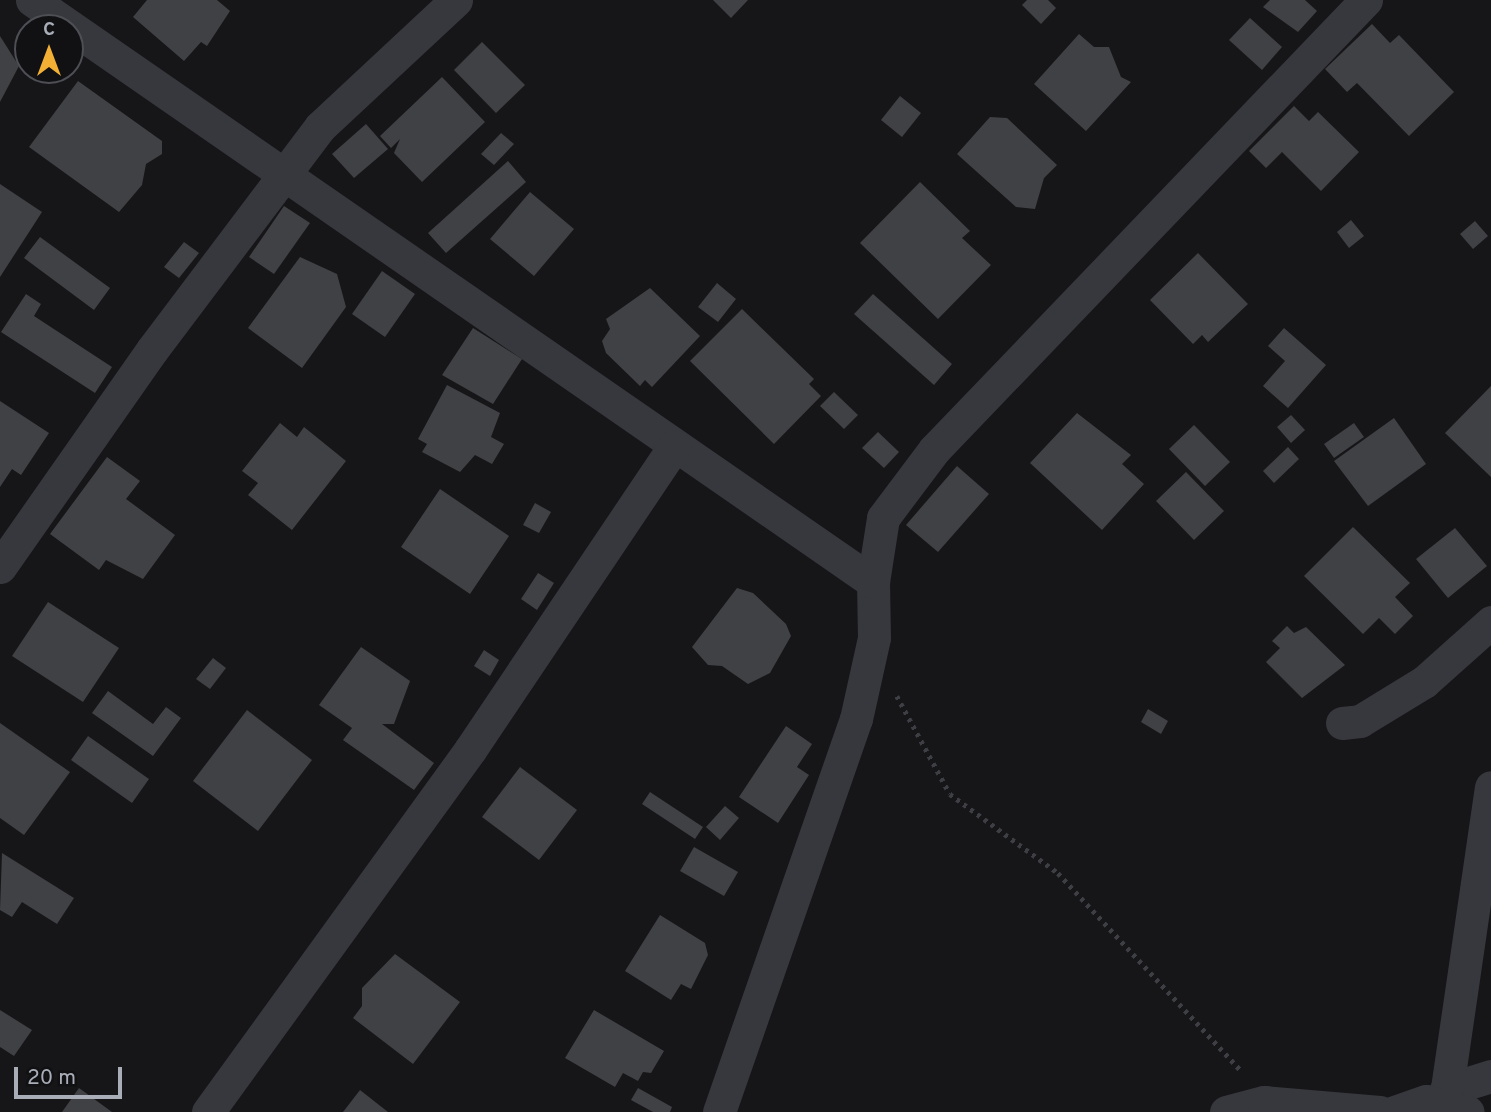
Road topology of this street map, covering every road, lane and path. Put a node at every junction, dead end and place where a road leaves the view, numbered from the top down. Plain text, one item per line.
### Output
1 (32, 0) edge
2 (456, 0) edge
3 (1366, 0) edge
4 (285, 172) junction
5 (674, 446) junction
6 (0, 567) edge
7 (873, 582) junction
8 (1491, 621) edge
9 (873, 645) junction
10 (1342, 723) dead end
11 (1491, 787) edge
12 (1491, 1076) edge
13 (1453, 1101) edge
14 (1277, 1102) junction
15 (208, 1112) edge
16 (719, 1112) edge
17 (1226, 1112) edge
18 (1380, 1112) edge
19 (1394, 1112) edge

1 - 4 street
2 - 4 street
3 - 7 street
4 - 5 street
4 - 6 street
5 - 7 street
5 - 15 street
7 - 9 street
8 - 10 street
9 - 14 path
9 - 16 street
11 - 13 street
12 - 13 street
13 - 19 street
14 - 17 street
14 - 18 street

